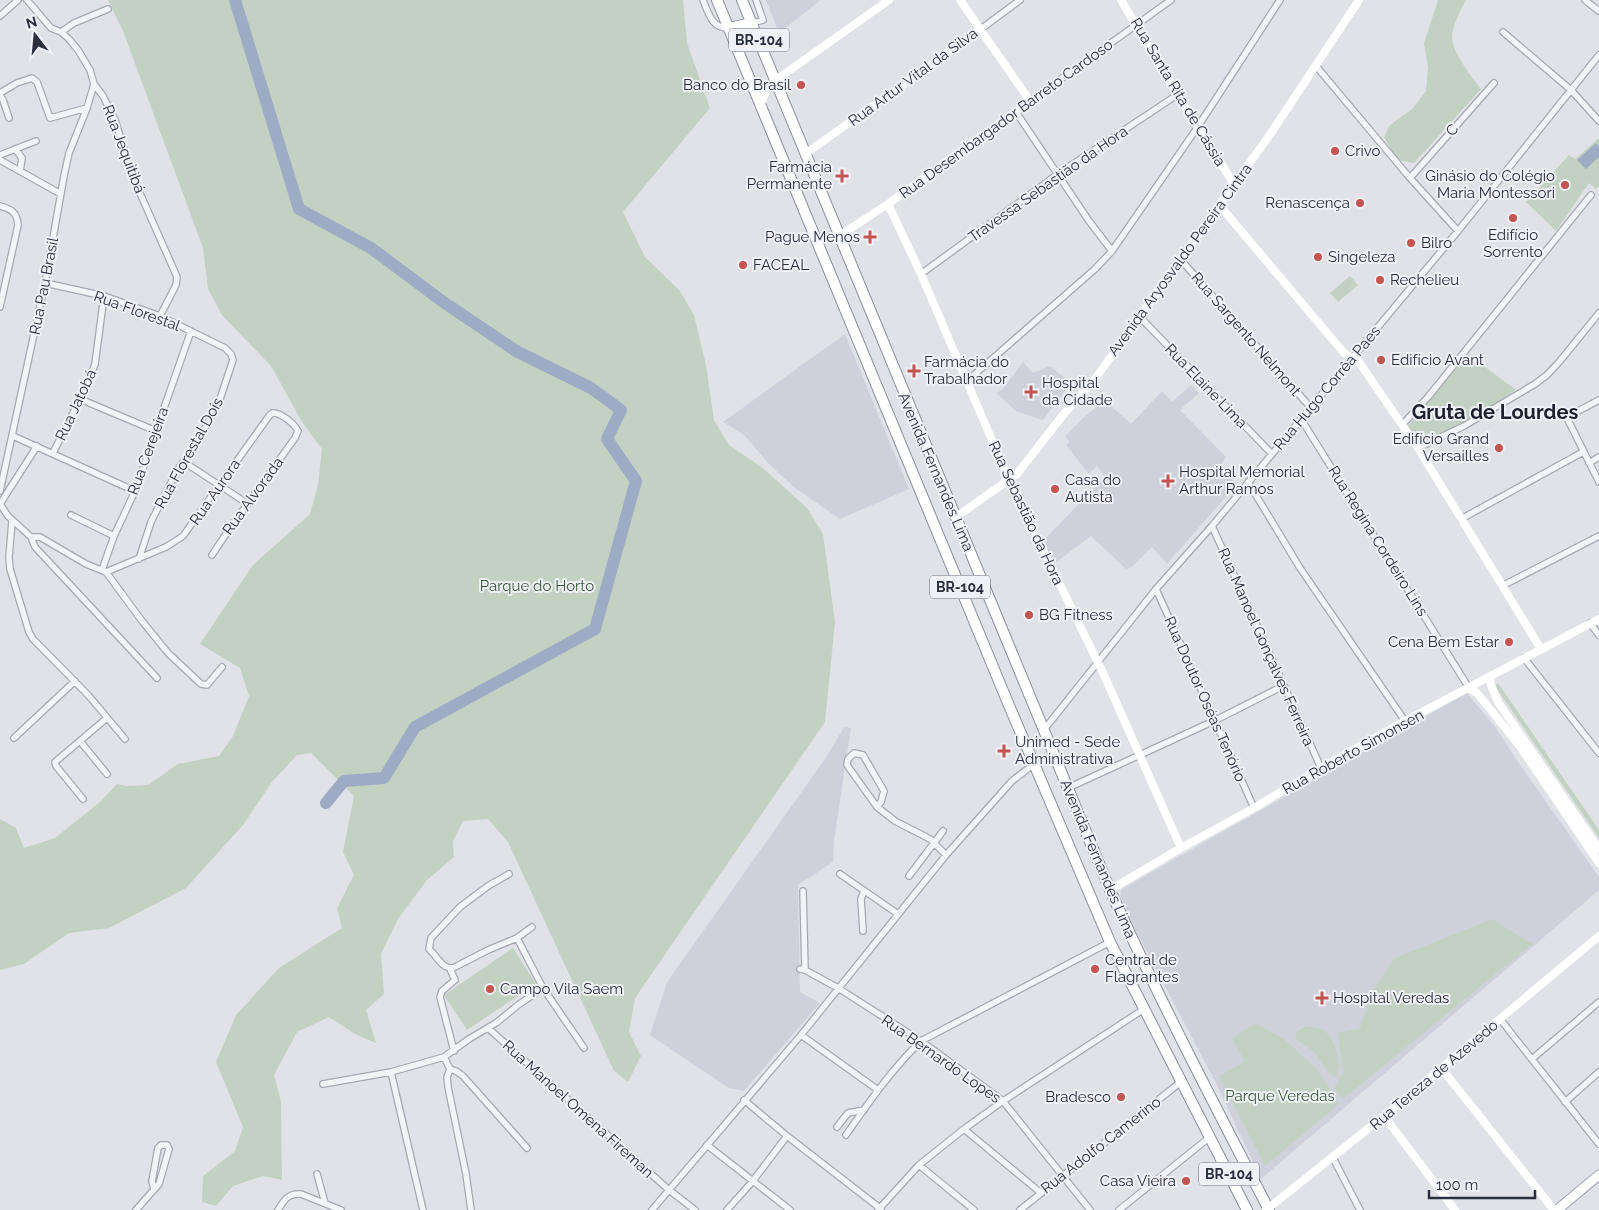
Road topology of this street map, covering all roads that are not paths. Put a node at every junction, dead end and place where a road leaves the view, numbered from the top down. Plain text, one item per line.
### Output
1 (18, 0) edge
2 (27, 0) edge
3 (703, 0) edge
4 (717, 0) edge
5 (742, 0) edge
6 (756, 0) edge
7 (889, 0) edge
8 (960, 0) edge
9 (1020, 0) edge
10 (1121, 0) edge
11 (1171, 0) edge
12 (1280, 0) edge
13 (1358, 0) edge
14 (1586, 0) edge
15 (108, 9) dead end
16 (1599, 12) edge
17 (0, 16) edge
18 (752, 23) junction
19 (1137, 25) junction
20 (729, 28) junction
21 (981, 29) junction
22 (61, 32) junction
23 (1503, 32) dead end
24 (1599, 55) edge
25 (1316, 66) junction
26 (776, 80) junction
27 (1494, 83) dead end
28 (94, 84) junction
29 (1572, 90) junction
30 (0, 94) edge
31 (1177, 95) junction
32 (1030, 101) junction
33 (760, 106) junction
34 (87, 108) junction
35 (1016, 112) junction
36 (9, 118) dead end
37 (1599, 121) edge
38 (1198, 128) junction
39 (36, 141) dead end
40 (15, 149) junction
41 (805, 154) junction
42 (0, 155) edge
43 (0, 160) edge
44 (20, 170) junction
45 (1058, 174) junction
46 (1410, 178) junction
47 (1234, 184) junction
48 (60, 194) junction
49 (1591, 194) dead end
50 (888, 204) junction
51 (0, 206) edge
52 (1220, 206) junction
53 (1458, 231) junction
54 (839, 236) junction
55 (1112, 252) junction
56 (1181, 260) junction
57 (921, 274) junction
58 (45, 283) junction
59 (104, 296) junction
60 (0, 307) edge
61 (1599, 314) edge
62 (160, 316) junction
63 (1140, 318) junction
64 (191, 331) junction
65 (225, 348) joint
66 (1352, 358) junction
67 (966, 381) junction
68 (80, 399) junction
69 (1599, 400) edge
70 (1311, 408) junction
71 (1302, 420) junction
72 (1402, 425) junction
73 (156, 431) junction
74 (12, 436) junction
75 (295, 438) joint
76 (37, 446) junction
77 (1418, 448) junction
78 (0, 450) edge
79 (1583, 452) junction
80 (8, 453) junction
81 (53, 453) junction
82 (1272, 454) junction
83 (1599, 458) edge
84 (184, 462) junction
85 (1589, 463) junction
86 (1009, 480) junction
87 (1248, 482) junction
88 (1599, 482) edge
89 (219, 485) junction
90 (0, 491) edge
91 (135, 491) junction
92 (0, 504) edge
93 (248, 504) junction
94 (71, 515) dead end
95 (956, 517) junction
96 (1461, 519) junction
97 (12, 521) junction
98 (1212, 526) junction
99 (114, 536) junction
100 (1599, 536) edge
101 (31, 537) junction
102 (212, 555) dead end
103 (139, 559) junction
104 (104, 571) junction
105 (1502, 586) junction
106 (1156, 590) junction
107 (1599, 619) edge
108 (1590, 624) junction
109 (1599, 634) edge
110 (1540, 649) junction
111 (1524, 658) junction
112 (1098, 662) junction
113 (222, 667) dead end
114 (1490, 677) junction
115 (157, 678) dead end
116 (74, 681) junction
117 (1283, 686) junction
118 (1470, 688) junction
119 (107, 718) junction
120 (1216, 720) junction
121 (1405, 721) junction
122 (1043, 731) junction
123 (14, 738) dead end
124 (125, 739) dead end
125 (80, 741) junction
126 (1599, 753) edge
127 (1139, 754) junction
128 (1034, 764) junction
129 (1321, 768) junction
130 (107, 774) dead end
131 (1068, 788) junction
132 (83, 798) dead end
133 (876, 807) junction
134 (1254, 808) junction
135 (943, 831) dead end
136 (934, 843) junction
137 (1181, 848) junction
138 (1599, 849) edge
139 (946, 855) junction
140 (1599, 863) edge
141 (509, 874) dead end
142 (840, 874) dead end
143 (909, 876) dead end
144 (1110, 890) junction
145 (802, 891) dead end
146 (864, 891) junction
147 (898, 914) junction
148 (532, 926) dead end
149 (863, 931) dead end
150 (1599, 936) edge
151 (516, 938) junction
152 (1110, 942) junction
153 (450, 969) junction
154 (543, 988) junction
155 (838, 988) junction
156 (1599, 1002) edge
157 (1144, 1010) junction
158 (1500, 1020) junction
159 (488, 1028) junction
160 (801, 1035) junction
161 (921, 1041) junction
162 (584, 1048) dead end
163 (454, 1051) junction
164 (444, 1057) junction
165 (1532, 1059) junction
166 (450, 1069) junction
167 (1442, 1069) junction
168 (391, 1072) junction
169 (1599, 1072) edge
170 (1182, 1081) junction
171 (323, 1084) dead end
172 (878, 1090) junction
173 (744, 1100) junction
174 (1003, 1101) junction
175 (1565, 1102) junction
176 (864, 1110) junction
177 (1384, 1116) junction
178 (837, 1127) dead end
179 (964, 1129) junction
180 (846, 1135) dead end
181 (787, 1136) junction
182 (1210, 1137) junction
183 (1599, 1144) edge
184 (706, 1145) junction
185 (527, 1148) dead end
186 (1333, 1158) junction
187 (919, 1165) junction
188 (317, 1174) dead end
189 (1062, 1175) junction
190 (1599, 1175) edge
191 (752, 1182) junction
192 (154, 1189) junction
193 (669, 1190) junction
194 (1041, 1193) junction
195 (325, 1203) junction
196 (880, 1209) edge
197 (136, 1210) edge
198 (278, 1210) edge
199 (341, 1210) edge
200 (423, 1210) edge
201 (471, 1210) edge
202 (652, 1210) edge
203 (695, 1210) edge
204 (727, 1210) edge
205 (790, 1210) edge
206 (974, 1210) edge
207 (1020, 1210) edge
208 (1090, 1210) edge
209 (1119, 1210) edge
210 (1247, 1210) edge
211 (1268, 1210) edge
212 (1360, 1210) edge
213 (1455, 1210) edge
214 (1555, 1210) edge

1 - 17 street
2 - 22 street, Rua Jequitibá
3 - 20 street
4 - 20 highway, Avenida Fernandes Lima / BR-104
5 - 18 highway, Avenida Fernandes Lima / BR-104
6 - 18 street
7 - 26 street
8 - 21 street
9 - 21 street, Rua Artur Vital da Silva
10 - 19 street, Rua Santa Rita de Cássia
11 - 19 street, Rua Desembargador Barreto Cardoso
12 - 38 street
13 - 25 street, Avenida Aryosvaldo Pereira Cintra
14 - 16 street
15 - 22 street
18 - 20 highway
18 - 26 highway, Avenida Fernandes Lima / BR-104
19 - 31 street, Rua Santa Rita de Cássia
19 - 32 street, Rua Desembargador Barreto Cardoso
20 - 33 highway, Avenida Fernandes Lima / BR-104
21 - 32 street
21 - 41 street, Rua Artur Vital da Silva
22 - 28 street, Rua Jequitibá
23 - 29 street
24 - 29 street, Rua Hugo Corrêa Paes
25 - 46 street
25 - 47 street, Avenida Aryosvaldo Pereira Cintra
26 - 33 street
26 - 41 highway, Avenida Fernandes Lima / BR-104
27 - 46 street, C
28 - 34 street, Rua Pau Brasil
28 - 62 street, Rua Jequitibá
29 - 37 street
29 - 53 street, Rua Hugo Corrêa Paes
30 - 34 street
30 - 36 street
31 - 38 street, Rua Santa Rita de Cássia
31 - 45 street, Travessa Sebastião da Hora
32 - 35 street, Rua Desembargador Barreto Cardoso
33 - 128 highway, Avenida Fernandes Lima / BR-104
34 - 48 street, Rua Pau Brasil
35 - 45 street
35 - 50 street, Rua Desembargador Barreto Cardoso
38 - 47 street, Rua Santa Rita de Cássia
38 - 55 street
39 - 40 street
40 - 42 street
40 - 44 street
41 - 54 highway, Avenida Fernandes Lima / BR-104
43 - 44 street
44 - 48 street
45 - 55 street
45 - 57 street, Travessa Sebastião da Hora
46 - 53 street
47 - 52 street, Avenida Aryosvaldo Pereira Cintra
48 - 58 street, Rua Pau Brasil
49 - 72 street
50 - 54 street, Rua Desembargador Barreto Cardoso
50 - 57 street, Rua Sebastião da Hora
51 - 60 street
52 - 56 street, Avenida Aryosvaldo Pereira Cintra
52 - 66 street
53 - 66 street, Rua Hugo Corrêa Paes
54 - 95 highway, Avenida Fernandes Lima / BR-104
55 - 67 street
56 - 63 street, Avenida Aryosvaldo Pereira Cintra
56 - 70 street, Rua Sargento Nelmont
57 - 67 street, Rua Sebastião da Hora
58 - 59 street, Rua Florestal
58 - 74 street, Rua Pau Brasil
59 - 62 street, Rua Florestal
59 - 68 street, Rua Jatobá
61 - 77 street
62 - 64 street, Rua Florestal
63 - 82 street, Rua Elaine Lima
63 - 86 street, Avenida Aryosvaldo Pereira Cintra
64 - 65 street, Rua Florestal
64 - 73 street, Rua Cerejeira
65 - 84 street, Rua Florestal Dois
66 - 70 street, Rua Hugo Corrêa Paes
66 - 72 street
67 - 86 street, Rua Sebastião da Hora
68 - 73 street
68 - 81 street, Rua Jatobá
69 - 79 street
70 - 71 street, Rua Hugo Corrêa Paes
71 - 82 street, Rua Hugo Corrêa Paes
71 - 118 street, Rua Regina Cordeiro Lins
72 - 77 street
73 - 91 street, Rua Cerejeira
74 - 76 street
74 - 80 street, Rua Pau Brasil
75 - 89 street, Rua Aurora
75 - 93 street, Rua Alvorada
76 - 81 street
76 - 92 street
77 - 96 street
78 - 80 street
79 - 85 street
79 - 96 street
80 - 90 street, Rua Pau Brasil
81 - 91 street
82 - 87 street, Rua Hugo Corrêa Paes
83 - 85 street
84 - 89 street
84 - 103 street, Rua Florestal Dois
85 - 88 street
86 - 95 street, Avenida Aryosvaldo Pereira Cintra
86 - 112 street, Rua Sebastião da Hora
87 - 98 street, Rua Hugo Corrêa Paes
87 - 121 street
89 - 93 street
89 - 103 street, Rua Aurora
91 - 99 street, Rua Cerejeira
92 - 97 street
93 - 102 street, Rua Alvorada
94 - 99 street
95 - 122 highway, Avenida Fernandes Lima / BR-104
96 - 105 street
97 - 101 street
97 - 116 street
98 - 106 street, Rua Hugo Corrêa Paes
98 - 117 street, Rua Manoel Gonçalves Ferreira
99 - 104 street, Rua Cerejeira
100 - 105 street
101 - 104 street
101 - 115 street
103 - 104 street, Rua Aurora
104 - 113 street
105 - 110 street
106 - 112 street, Rua Hugo Corrêa Paes
106 - 120 street, Rua Doutor Oséas Tenório
107 - 108 street, Rua Roberto Simonsen
108 - 109 street
108 - 110 street, Rua Roberto Simonsen
110 - 111 street, Rua Roberto Simonsen
111 - 114 street, Rua Roberto Simonsen
111 - 126 street
112 - 122 street, Rua Hugo Corrêa Paes
112 - 127 street, Rua Sebastião da Hora
114 - 118 street, Rua Roberto Simonsen
114 - 138 street
116 - 119 street
116 - 123 street
117 - 120 street
117 - 129 street, Rua Manoel Gonçalves Ferreira
118 - 121 street, Rua Roberto Simonsen
118 - 140 street
119 - 124 street
119 - 125 street
120 - 127 street
120 - 134 street, Rua Doutor Oséas Tenório
121 - 129 street, Rua Roberto Simonsen
122 - 131 highway, Avenida Fernandes Lima / BR-104
125 - 130 street
125 - 132 street
127 - 131 street
127 - 137 street, Rua Sebastião da Hora
128 - 139 street
128 - 152 highway, Avenida Fernandes Lima / BR-104
129 - 134 street, Rua Roberto Simonsen
131 - 144 highway, Avenida Fernandes Lima / BR-104
133 - 133 street
133 - 136 street
134 - 137 street, Rua Roberto Simonsen
135 - 136 street
136 - 139 street
136 - 143 street
137 - 144 street, Rua Roberto Simonsen
139 - 147 street
141 - 153 street
142 - 146 street
144 - 211 highway, Avenida Fernandes Lima / BR-104
145 - 155 street, Rua Bernardo Lopes
146 - 147 street
146 - 149 street
147 - 155 street
148 - 151 street
150 - 158 street, Rua Tereza de Azevedo
151 - 153 street
151 - 154 street
152 - 157 highway, Avenida Fernandes Lima / BR-104
152 - 161 street
153 - 163 street
154 - 159 street
154 - 162 street
155 - 160 street
155 - 161 street, Rua Bernardo Lopes
156 - 165 street
157 - 170 highway, Avenida Fernandes Lima / BR-104
157 - 174 street
158 - 165 street
158 - 167 street, Rua Tereza de Azevedo
159 - 163 street
159 - 193 street, Rua Manoel Omena Fireman
160 - 172 street
160 - 173 street
161 - 172 street
161 - 174 street, Rua Bernardo Lopes
163 - 164 street
164 - 166 street
164 - 168 street
165 - 175 street
166 - 185 street
166 - 201 street
167 - 177 street, Rua Tereza de Azevedo
167 - 214 street
168 - 171 street
168 - 200 street
169 - 175 street
170 - 182 highway, Avenida Fernandes Lima / BR-104
170 - 189 street, Rua Adolfo Camerino
172 - 176 street
173 - 181 street
173 - 184 street
174 - 179 street
174 - 189 street, Rua Bernardo Lopes
175 - 183 street
176 - 178 street
176 - 180 street
177 - 186 street, Rua Tereza de Azevedo
177 - 213 street
179 - 187 street
179 - 194 street
181 - 191 street
181 - 196 street
182 - 209 street
182 - 210 highway, Avenida Fernandes Lima / BR-104
184 - 191 street
184 - 193 street
186 - 211 street, Rua Tereza de Azevedo
186 - 212 street
187 - 196 street
187 - 206 street
188 - 195 street
189 - 194 street, Rua Adolfo Camerino
189 - 208 street, Rua Bernardo Lopes
190 - 214 main road
191 - 204 street
191 - 205 street
192 - 192 street
192 - 197 street
193 - 202 street
193 - 203 street, Rua Manoel Omena Fireman
194 - 207 street, Rua Adolfo Camerino
195 - 198 street
195 - 199 street

